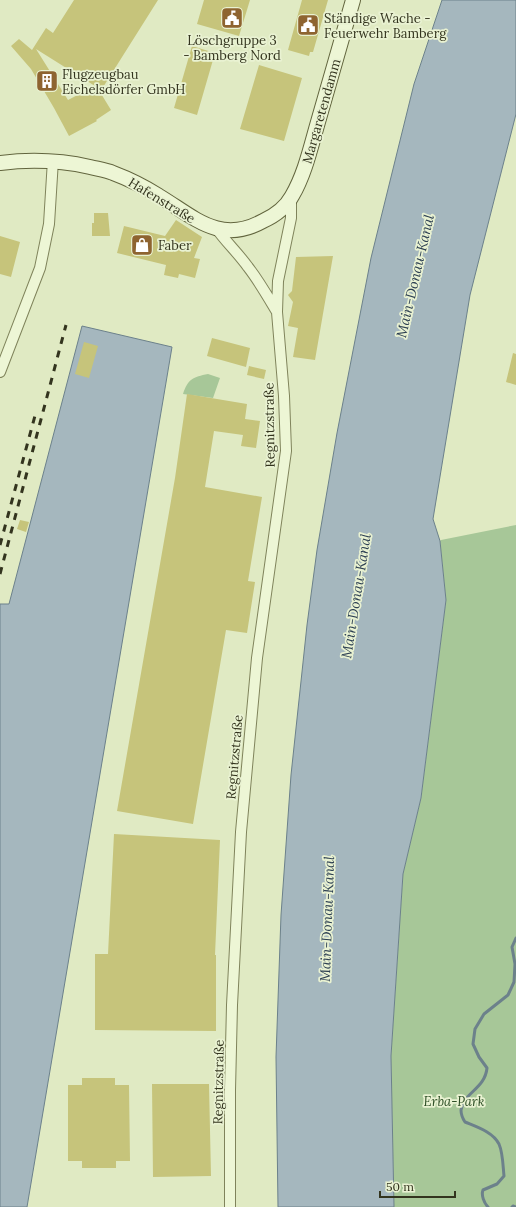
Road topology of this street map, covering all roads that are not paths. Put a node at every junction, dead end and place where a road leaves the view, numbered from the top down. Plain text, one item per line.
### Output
1 (353, 0) edge
2 (53, 160) junction
3 (0, 163) edge
4 (291, 198) junction
5 (216, 228) junction
6 (278, 312) junction
7 (0, 372) edge
8 (230, 1207) edge

1 - 4 street, Margaretendamm
2 - 3 street, Hafenstraße
2 - 5 street, Hafenstraße
2 - 7 street
4 - 5 street, Hafenstraße
4 - 6 street, Regnitzstraße
5 - 6 street, Regnitzstraße
6 - 8 street, Regnitzstraße

